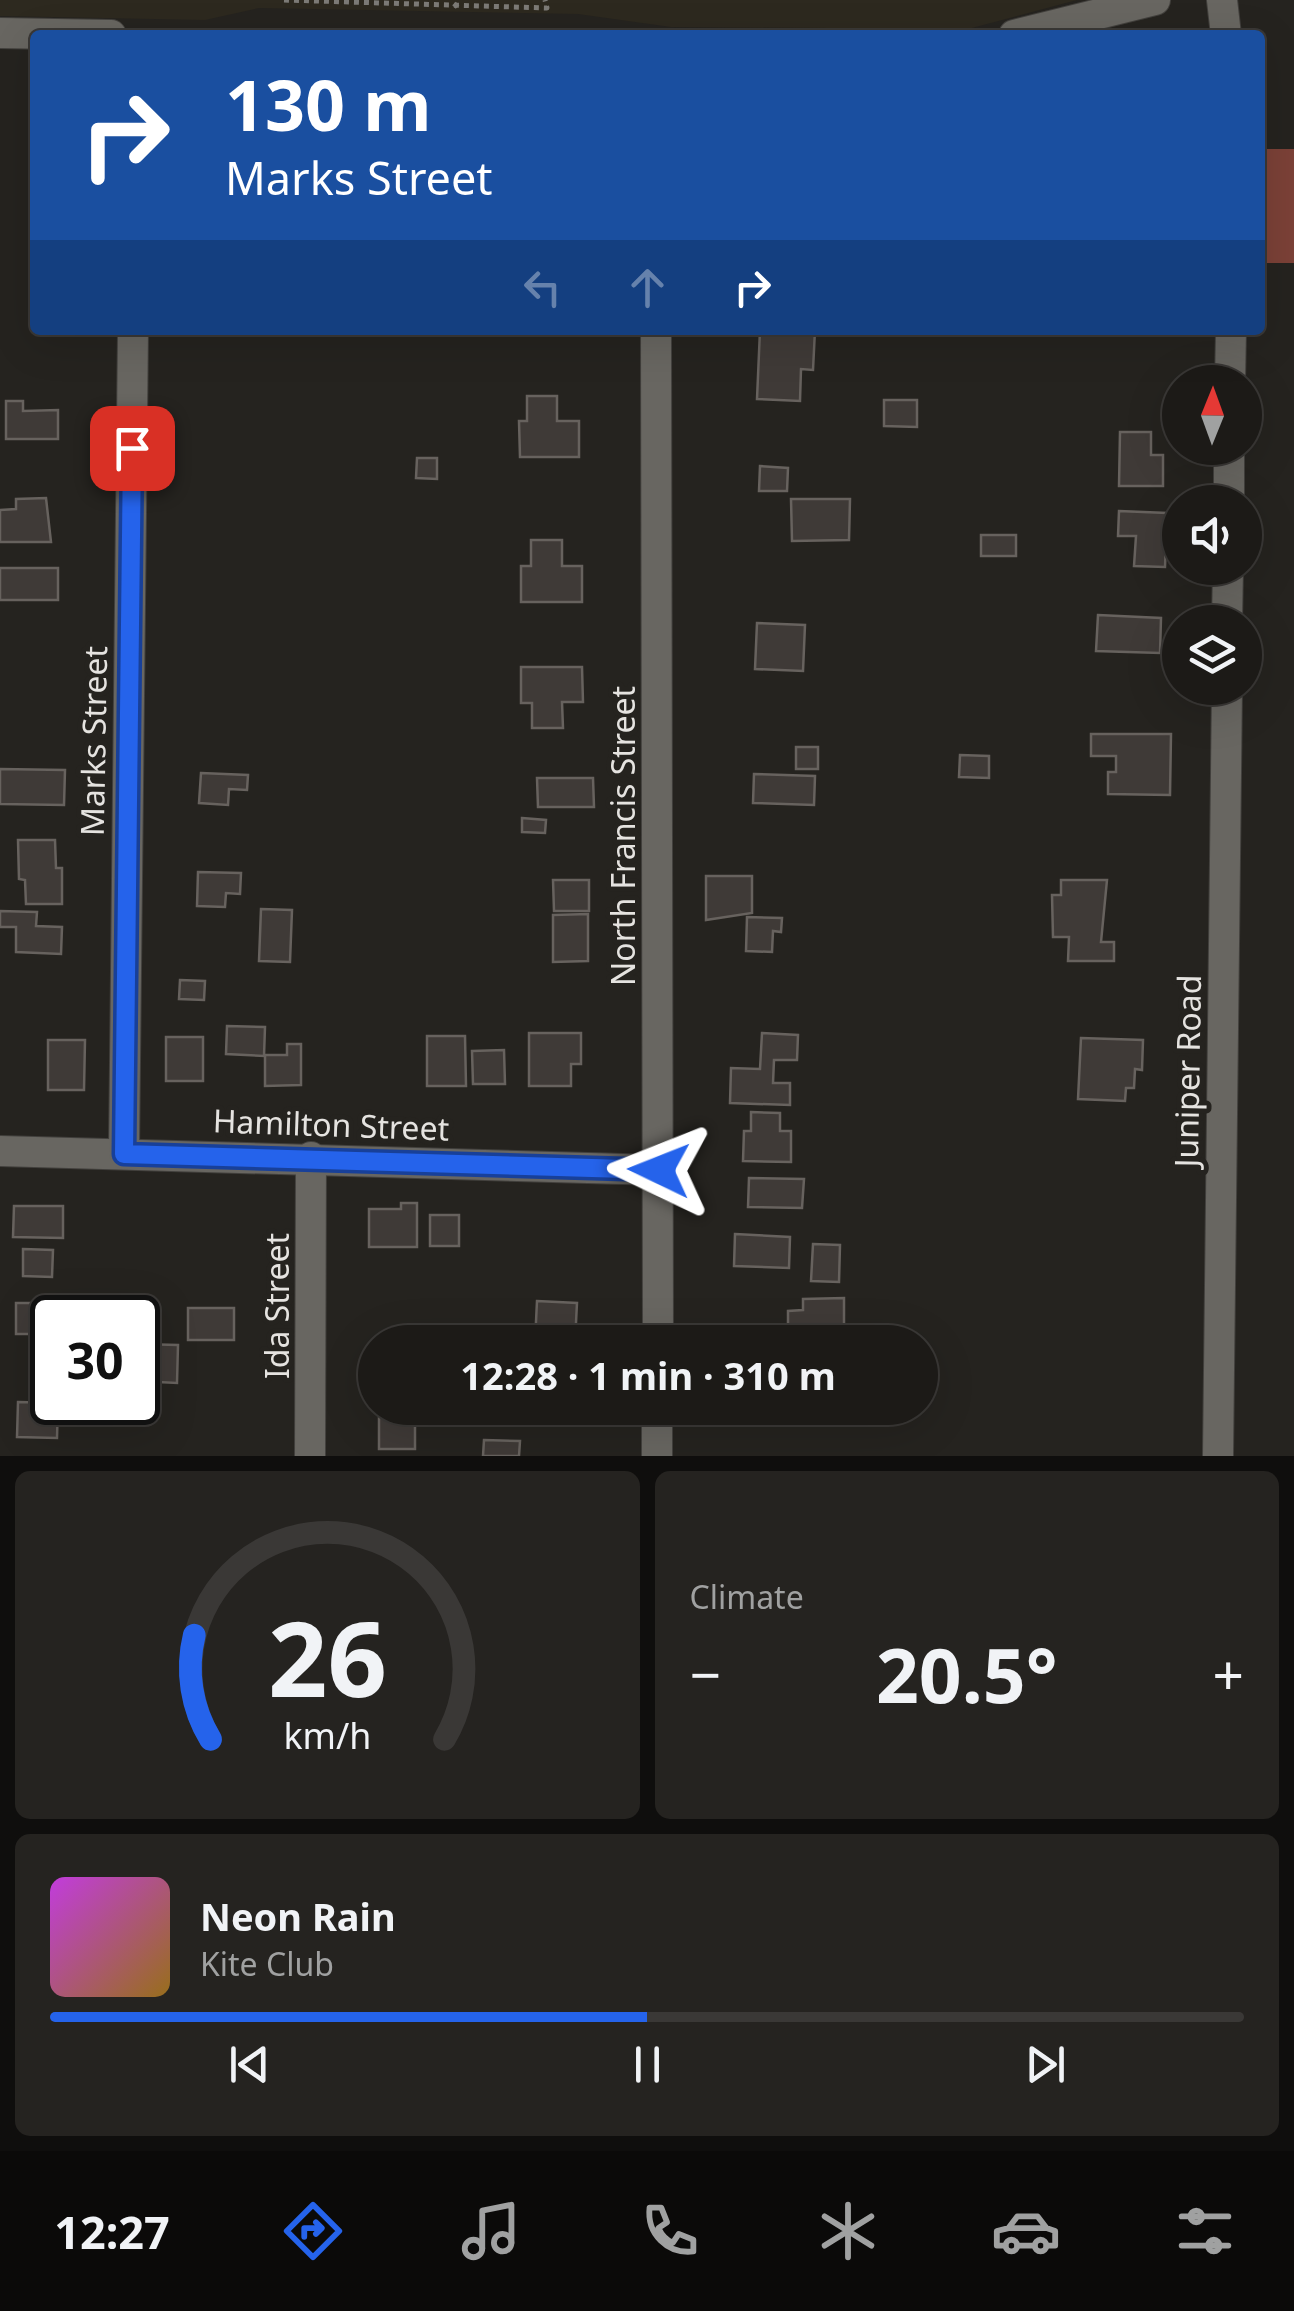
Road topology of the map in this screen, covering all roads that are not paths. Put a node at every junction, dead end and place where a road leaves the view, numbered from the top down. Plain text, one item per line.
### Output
1 (1155, 0) edge
2 (1222, 0) edge
3 (1034, 30) edge
4 (1225, 30) edge
5 (0, 33) edge
6 (30, 34) edge
7 (133, 335) edge
8 (656, 335) edge
9 (1231, 335) edge
10 (1230, 365) edge
11 (1226, 705) edge
12 (0, 1151) edge
13 (124, 1154) junction
14 (311, 1157) junction
15 (659, 1170) junction
16 (658, 1325) edge
17 (657, 1425) edge
18 (310, 1456) edge
19 (657, 1456) edge
20 (1218, 1456) edge

1 - 3 street
2 - 4 street
5 - 6 street
7 - 13 street, Marks Street
8 - 15 street, North Francis Street
9 - 10 street
11 - 20 street, Juniper Road
12 - 13 street, Hamilton Street
13 - 14 street, Hamilton Street
14 - 15 street, Hamilton Street
14 - 18 street, Ida Street
15 - 16 street, North Francis Street
17 - 19 street

